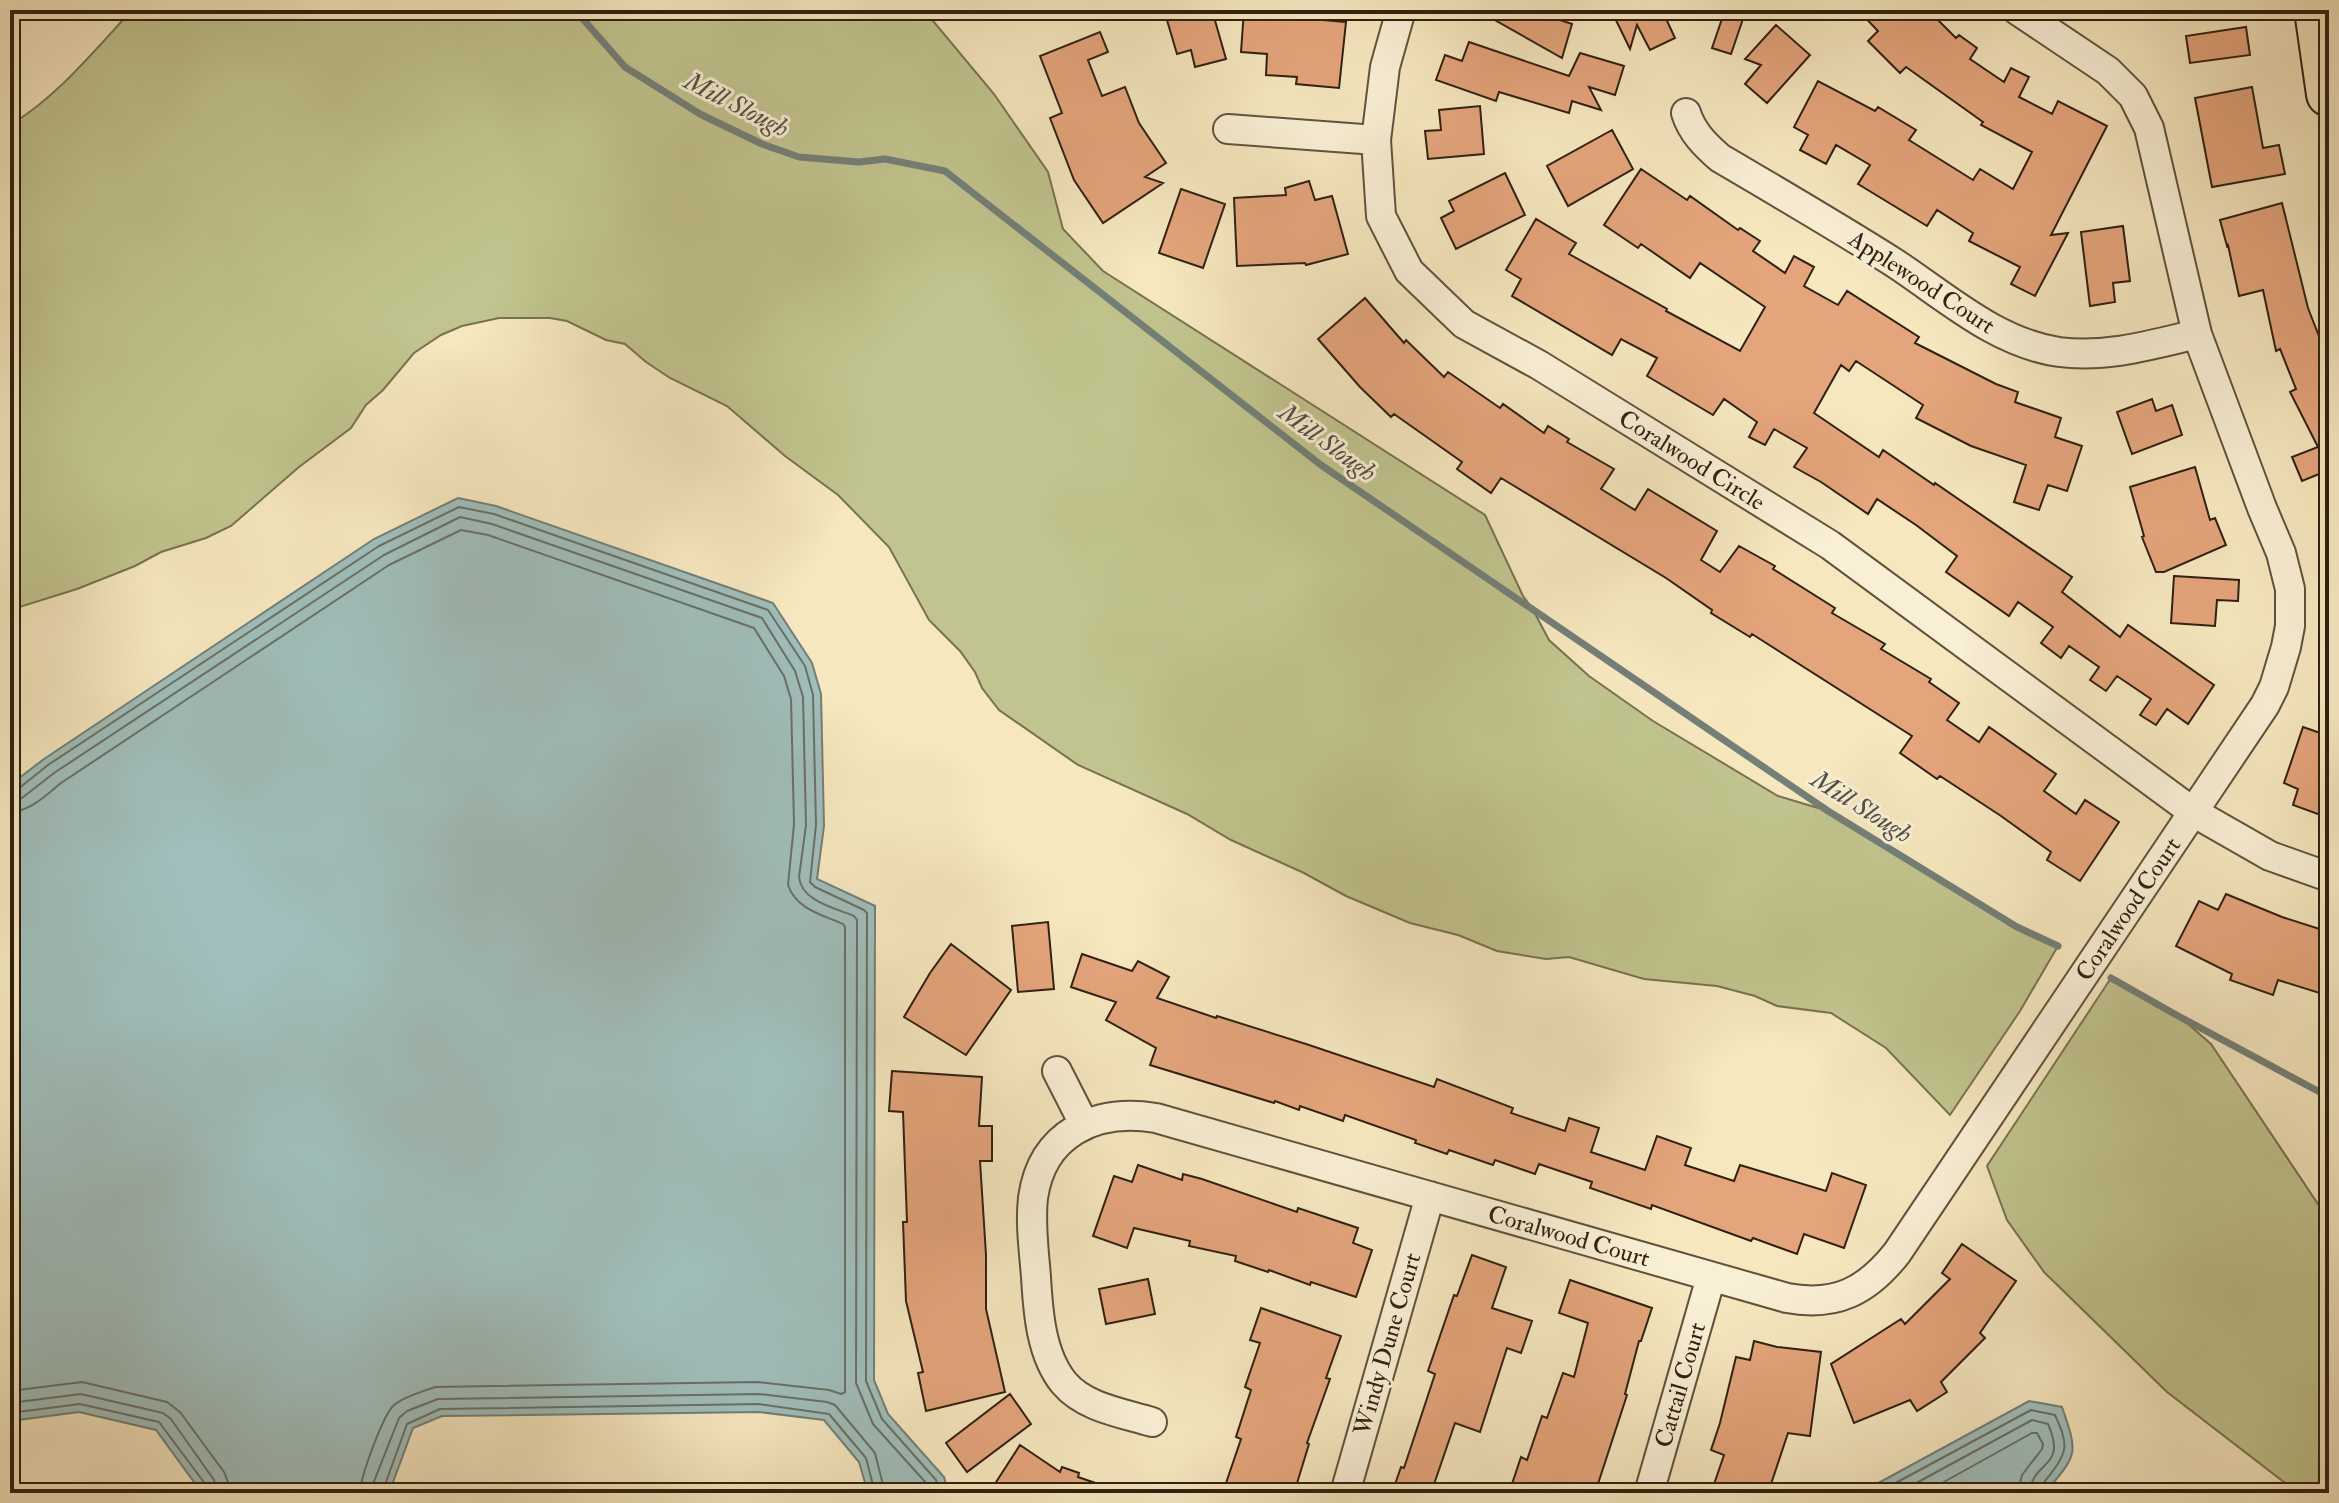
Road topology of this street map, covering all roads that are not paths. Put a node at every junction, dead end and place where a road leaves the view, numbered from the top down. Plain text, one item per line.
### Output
1 (1401, 10) edge
2 (2017, 10) edge
3 (2317, 10) edge
4 (2329, 94) edge
5 (1686, 113) dead end
6 (1228, 129) dead end
7 (1376, 140) junction
8 (2197, 334) junction
9 (2193, 812) junction
10 (2329, 877) edge
11 (1057, 1071) dead end
12 (1084, 1124) junction
13 (1430, 1196) junction
14 (1711, 1277) junction
15 (1152, 1422) dead end
16 (1345, 1493) edge
17 (1649, 1493) edge

1 - 7 street, Coralwood Circle
2 - 8 street
3 - 4 main road
5 - 8 street, Applewood Court
6 - 7 street
7 - 9 street, Coralwood Circle
8 - 9 street
9 - 10 street, Coralwood Circle
9 - 14 street, Coralwood Court
11 - 12 street
12 - 13 street, Coralwood Court
12 - 15 street, Coralwood Court
13 - 14 street, Coralwood Court
13 - 16 street, Windy Dune Court
14 - 17 street, Cattail Court

